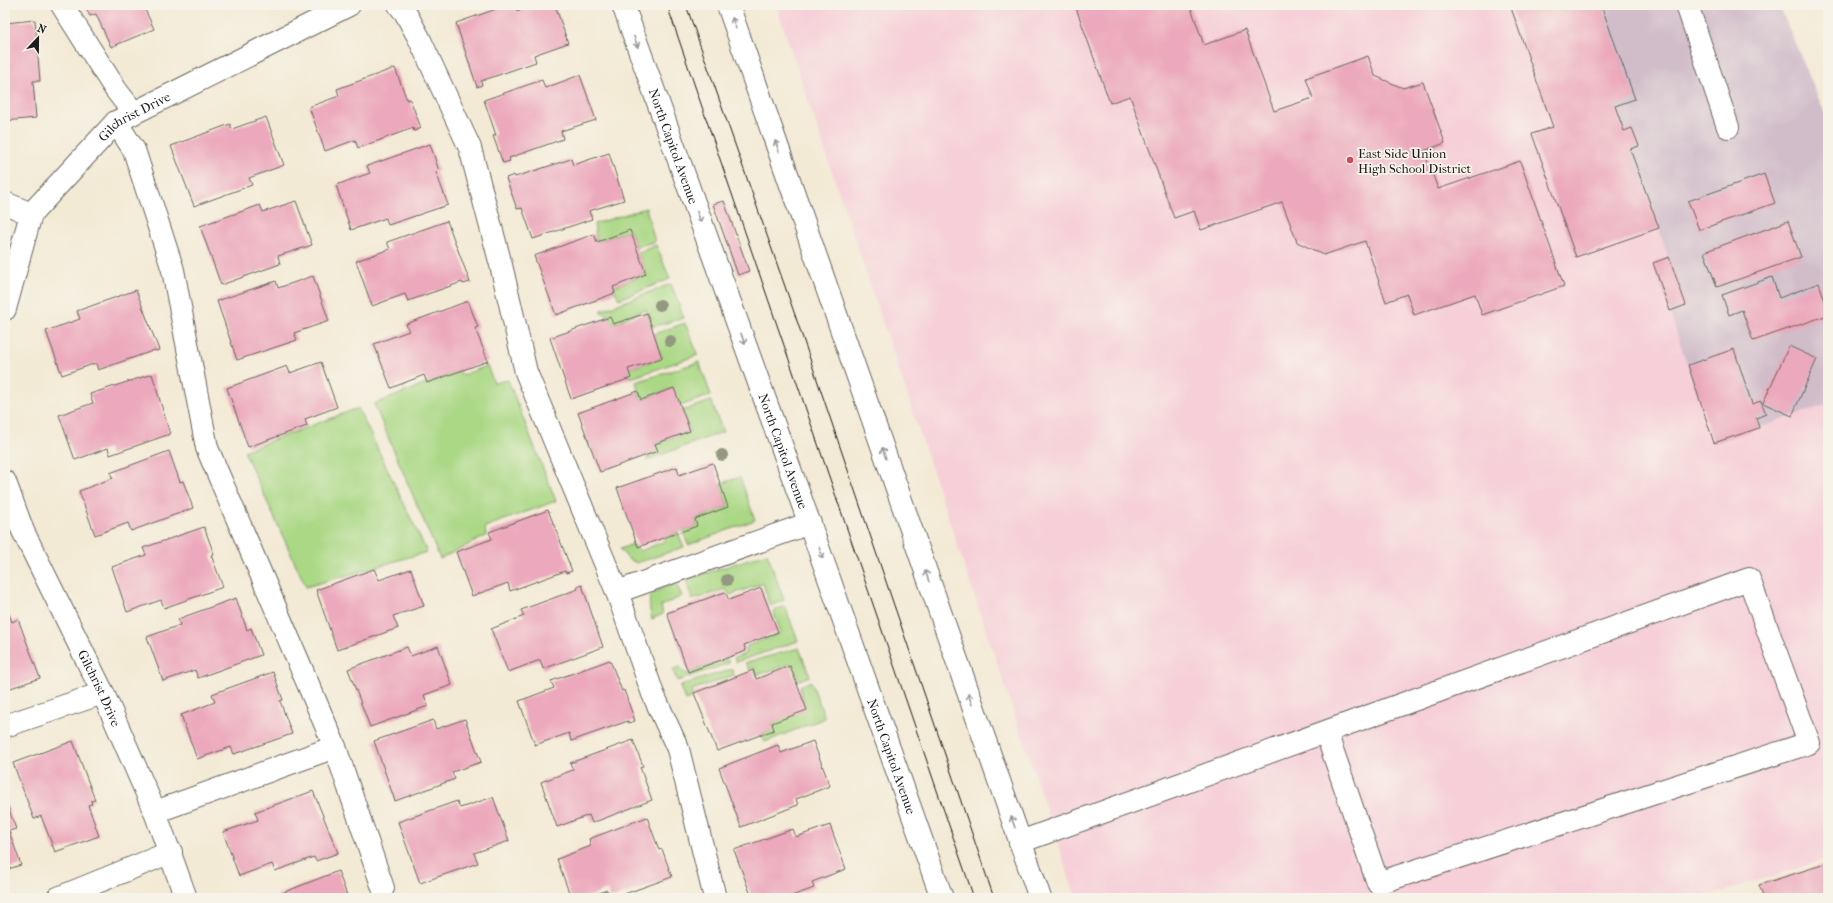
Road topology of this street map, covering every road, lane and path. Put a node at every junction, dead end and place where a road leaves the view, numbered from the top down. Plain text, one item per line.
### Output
1 (62, 5) edge
2 (349, 5) edge
3 (399, 5) edge
4 (623, 5) edge
5 (728, 5) edge
6 (1687, 5) edge
7 (124, 117) junction
8 (1728, 126) dead end
9 (5, 203) edge
10 (31, 214) junction
11 (5, 309) edge
12 (5, 482) edge
13 (810, 523) junction
14 (14, 534) edge
15 (616, 592) junction
16 (103, 693) junction
17 (5, 726) edge
18 (1326, 732) junction
19 (335, 747) junction
20 (156, 812) junction
21 (1020, 842) junction
22 (171, 852) junction
23 (383, 888) dead end
24 (58, 898) edge
25 (186, 898) edge
26 (715, 898) edge
27 (942, 898) edge
28 (1040, 898) edge

1 - 7 main road
2 - 7 main road, Gilchrist Drive
3 - 15 main road
4 -> 13 main road, North Capitol Avenue
21 -> 5 main road
6 - 8 main road
7 - 10 main road, Gilchrist Drive
7 - 19 main road
9 - 10 main road
10 - 11 main road, Gilchrist Drive
12 - 14 main road, Gilchrist Drive
13 - 15 main road
13 -> 27 main road, North Capitol Avenue
14 - 16 main road, Gilchrist Drive
15 - 26 main road
16 - 17 main road
16 - 20 main road, Gilchrist Drive
18 - 18 main road
18 - 21 main road
19 - 20 main road
19 - 23 main road
20 - 22 main road, Gilchrist Drive
21 - 28 main road
22 - 24 main road
22 - 25 main road, Gilchrist Drive

